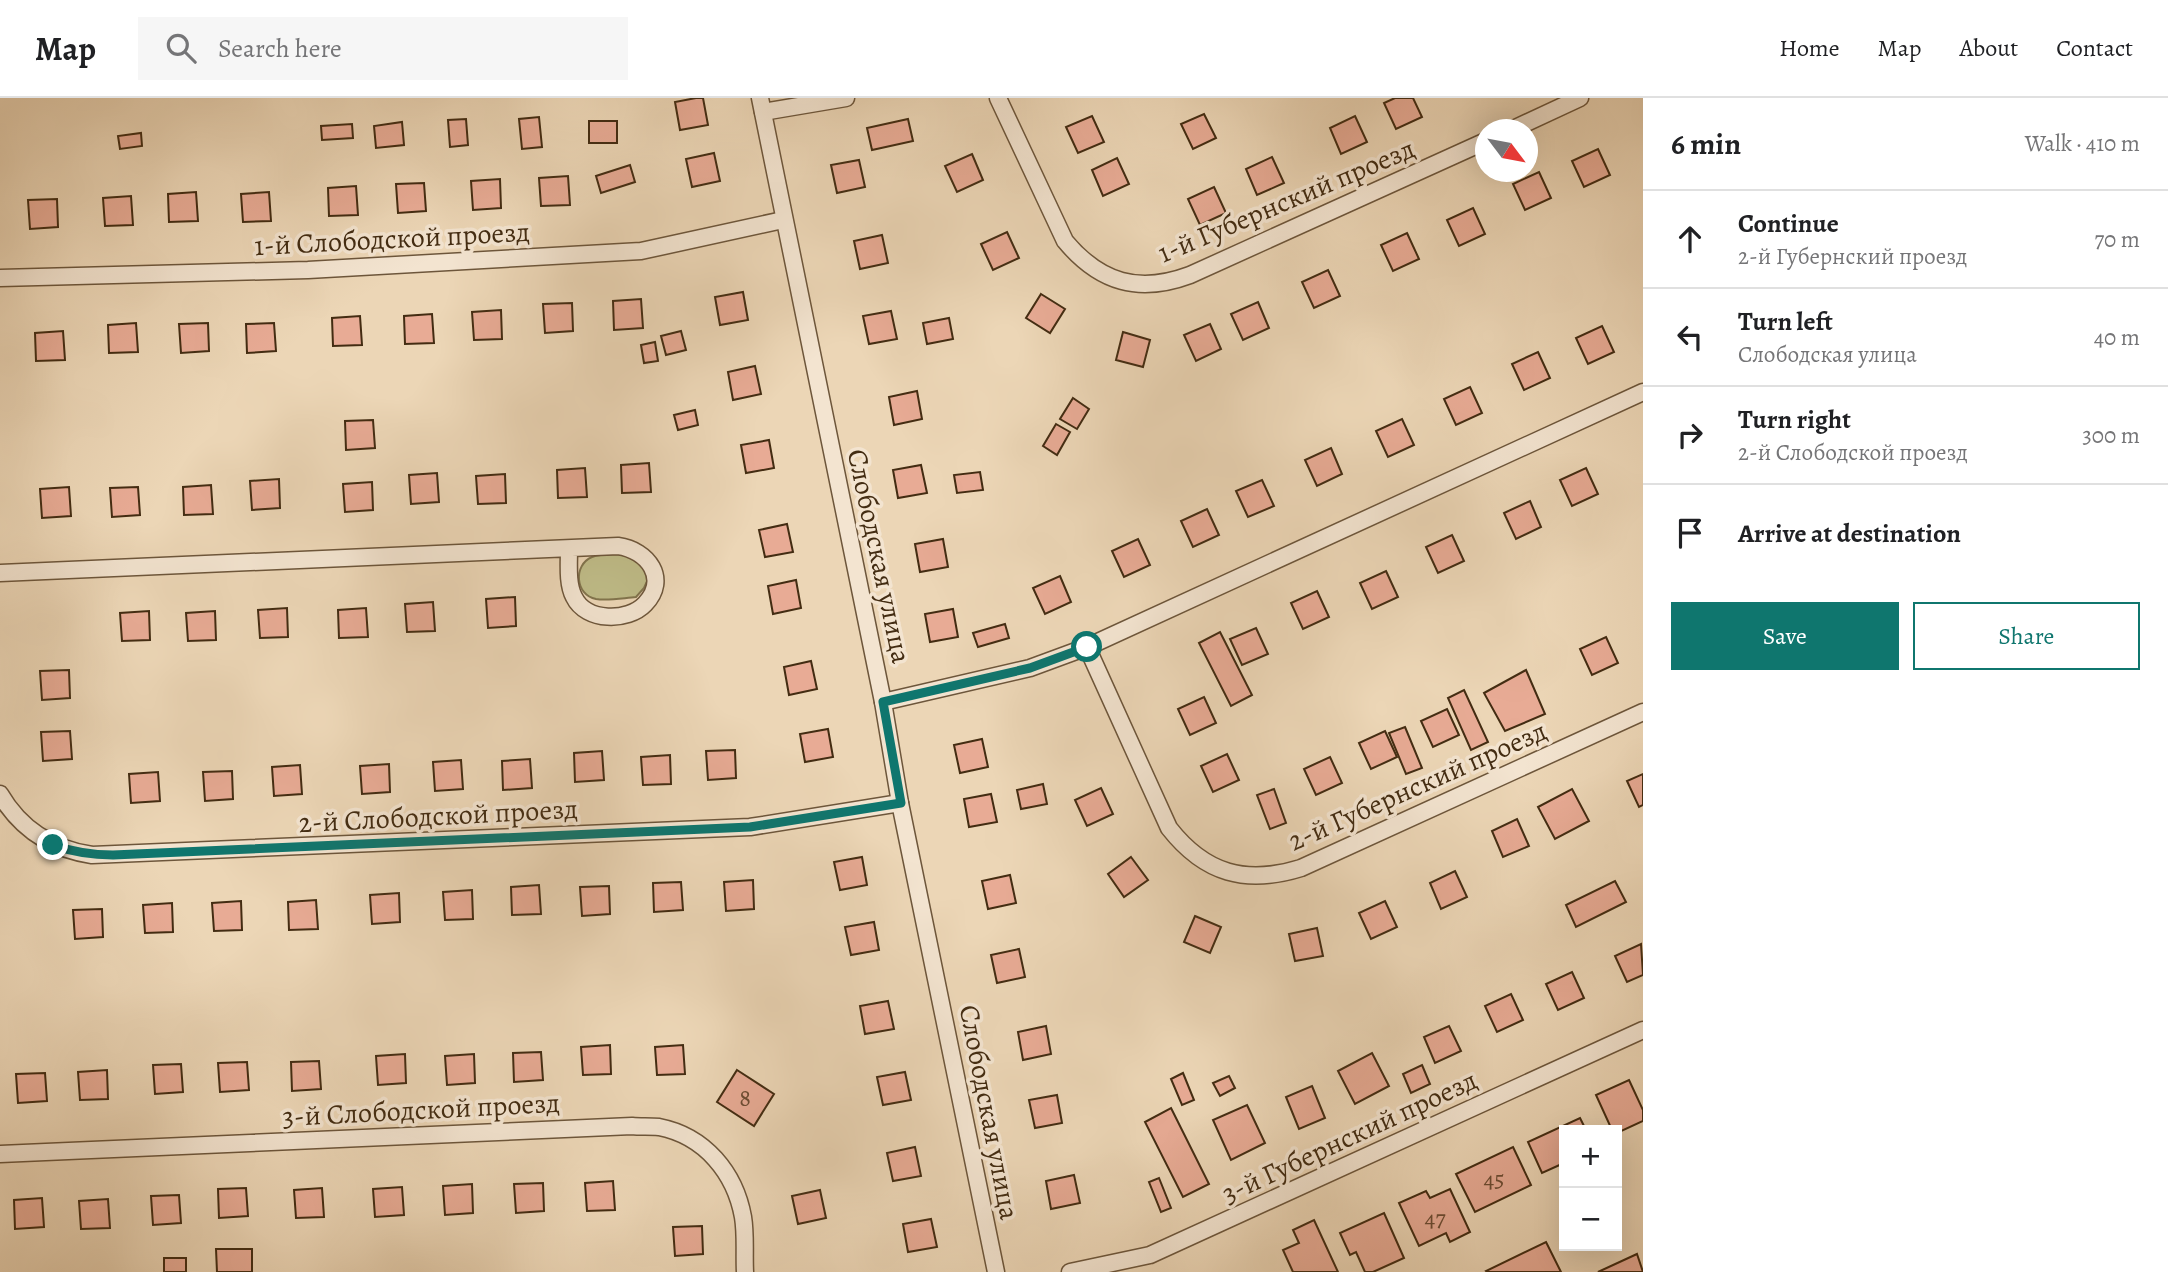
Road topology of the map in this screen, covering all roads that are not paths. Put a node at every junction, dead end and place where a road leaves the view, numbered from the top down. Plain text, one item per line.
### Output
1 (846, 98) edge
2 (998, 98) edge
3 (1580, 98) edge
4 (761, 105) edge
5 (1535, 119) edge
6 (1475, 146) edge
7 (783, 220) junction
8 (0, 278) edge
9 (1643, 392) edge
10 (569, 549) junction
11 (0, 573) edge
12 (1087, 647) junction
13 (883, 702) junction
14 (1643, 712) edge
15 (0, 794) edge
16 (901, 803) junction
17 (1643, 1030) edge
18 (0, 1154) edge
19 (745, 1272) edge
20 (996, 1272) edge
21 (1070, 1272) edge

1 - 4 street
2 - 6 street, 1-й Губернский проезд
3 - 5 street
4 - 7 street, Слободская улица
7 - 8 street, 1-й Слободской проезд
7 - 13 street, Слободская улица
9 - 12 street
10 - 10 street
10 - 11 street
12 - 13 street
12 - 14 street, 2-й Губернский проезд
13 - 16 street, Слободская улица
15 - 16 street, 2-й Слободской проезд
16 - 20 street, Слободская улица
17 - 21 street, 3-й Губернский проезд
18 - 19 street, 3-й Слободской проезд

